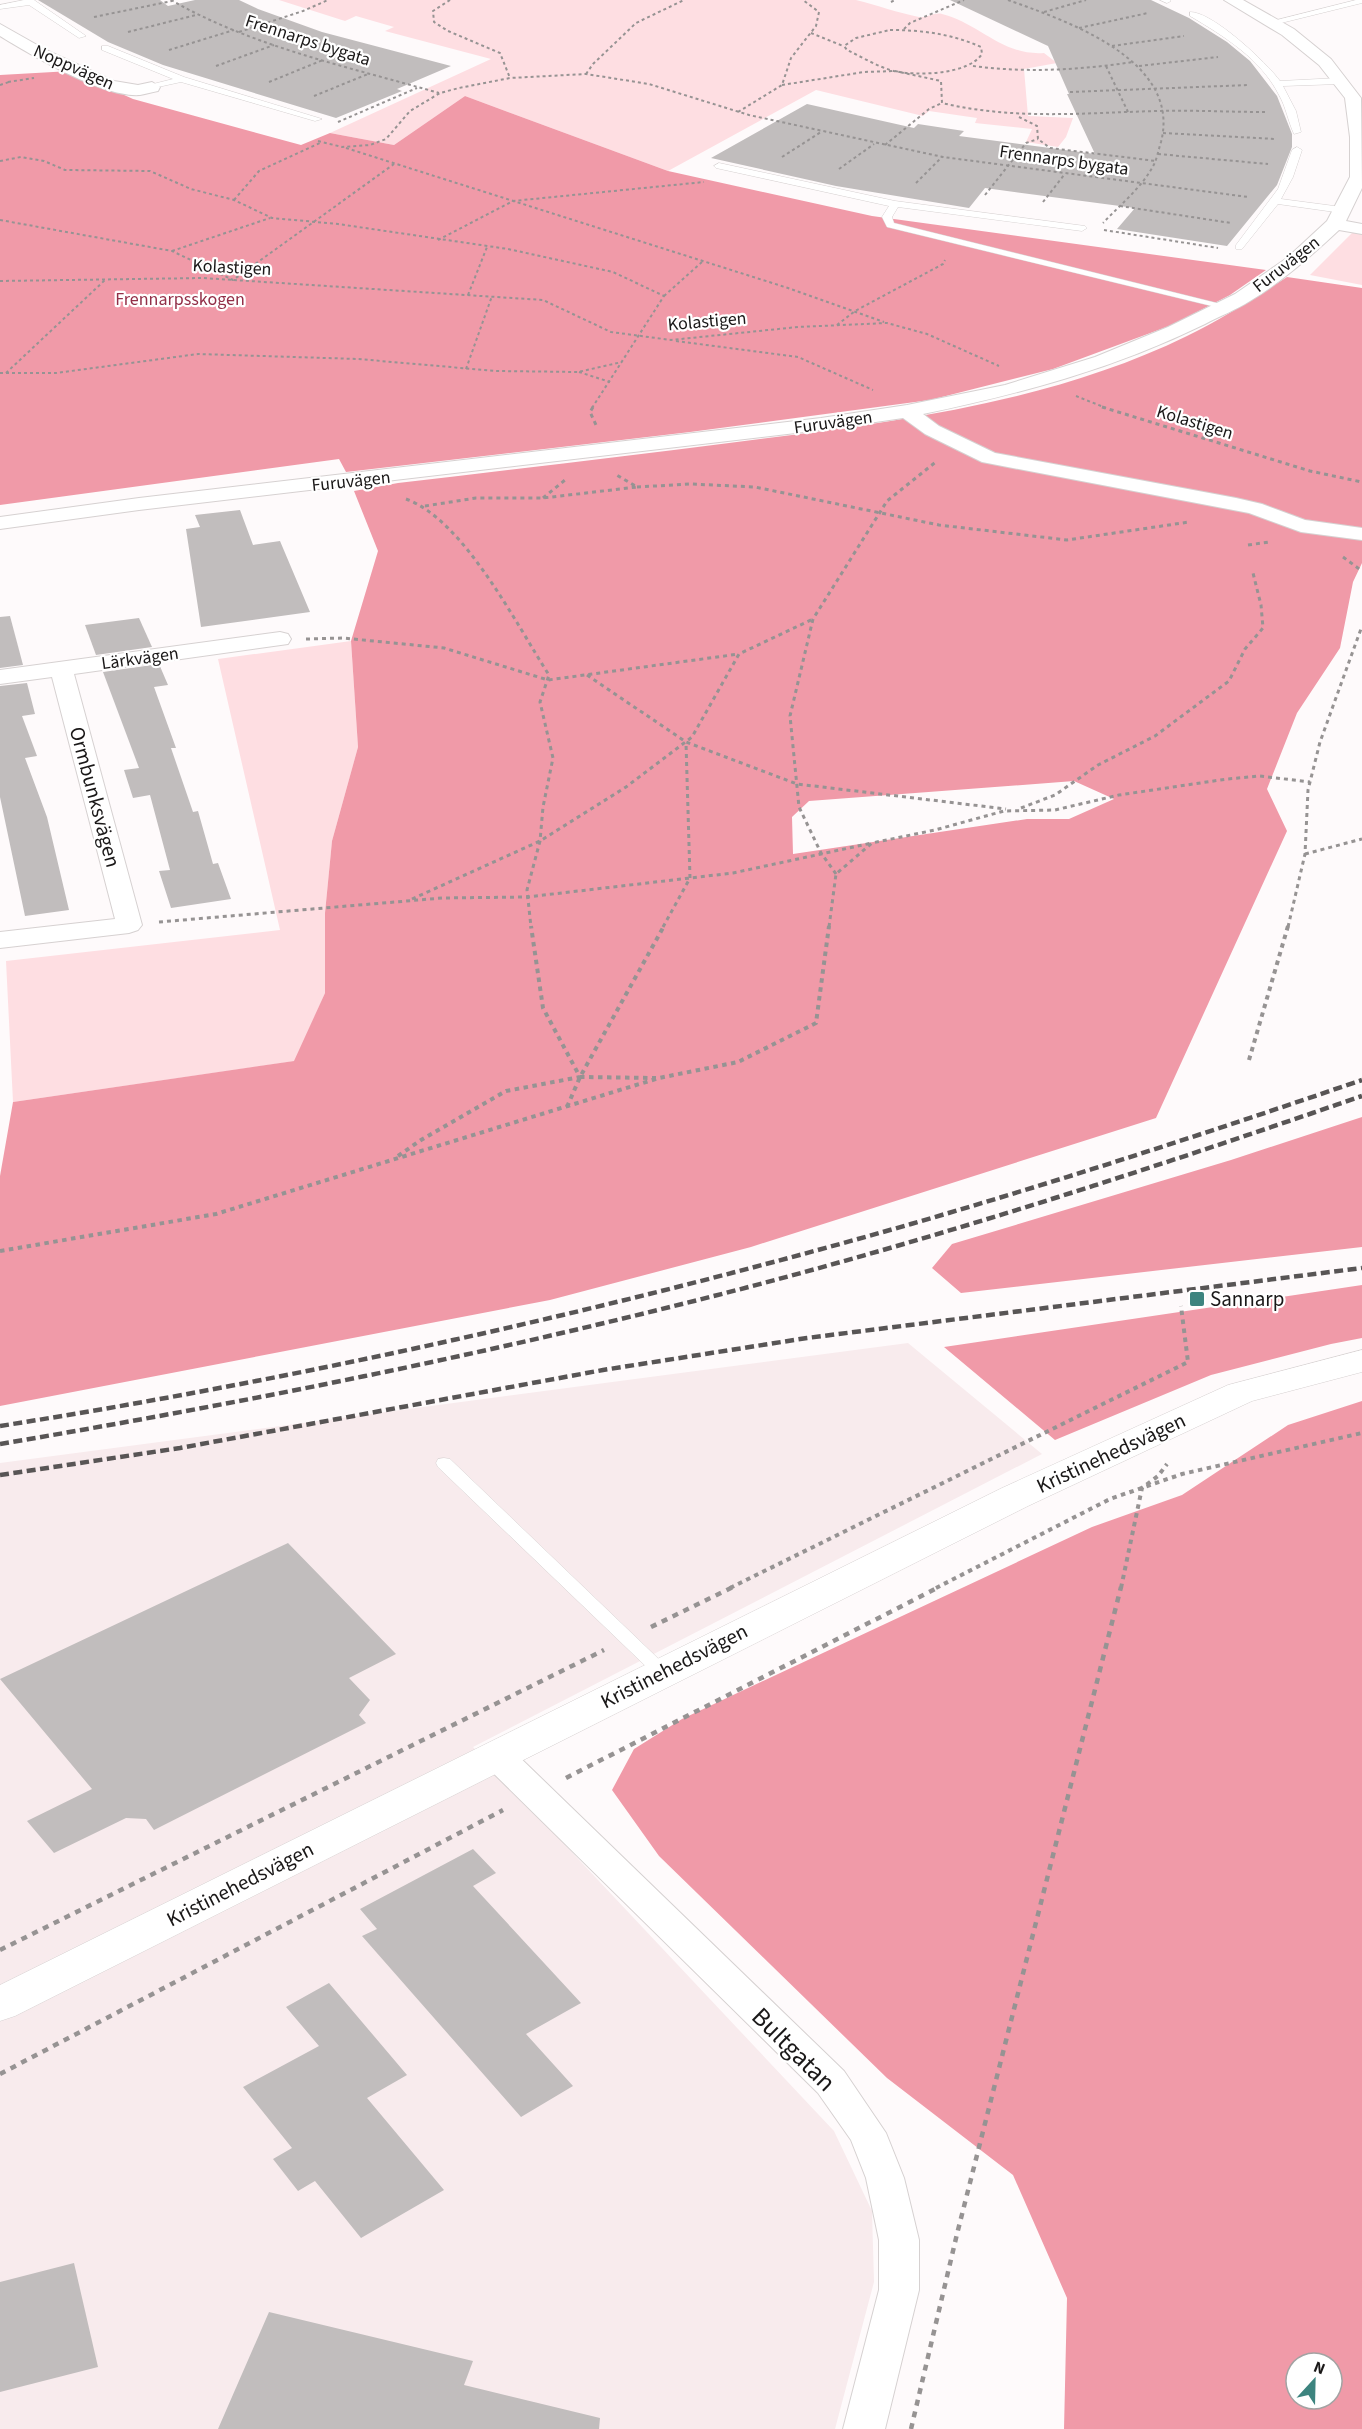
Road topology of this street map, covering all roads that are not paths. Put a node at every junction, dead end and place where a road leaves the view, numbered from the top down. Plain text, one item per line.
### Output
1 (1232, 0) edge
2 (29, 1) edge
3 (1362, 1) edge
4 (0, 7) edge
5 (1192, 14) dead end
6 (1273, 22) junction
7 (4, 36) edge
8 (82, 36) dead end
9 (105, 48) dead end
10 (181, 79) junction
11 (1339, 81) junction
12 (1280, 84) junction
13 (152, 87) joint
14 (318, 119) dead end
15 (1297, 132) dead end
16 (1297, 150) dead end
17 (719, 166) dead end
18 (1276, 201) junction
19 (895, 204) junction
20 (1339, 217) junction
21 (1082, 228) road end
22 (1362, 228) edge
23 (1239, 247) dead end
24 (1224, 306) junction
25 (907, 411) junction
26 (0, 523) edge
27 (1362, 534) edge
28 (280, 639) road end
29 (61, 669) junction
30 (0, 677) edge
31 (0, 940) edge
32 (1362, 1361) edge
33 (444, 1463) dead end
34 (662, 1672) junction
35 (497, 1756) junction
36 (0, 2004) edge
37 (864, 2429) edge

1 - 6 street, Furuvägen
2 - 4 lane
2 - 8 lane
3 - 6 lane
5 - 12 lane
6 - 11 street, Furuvägen
7 - 13 street, Noppvägen
9 - 10 lane
10 - 13 lane
10 - 14 lane
11 - 12 lane
11 - 20 street, Furuvägen
12 - 15 lane
16 - 18 lane
17 - 19 lane
18 - 20 lane
18 - 23 lane
19 - 21 lane
19 - 24 lane
20 - 22 street
20 - 24 street, Furuvägen
24 - 25 street, Furuvägen
25 - 26 street, Furuvägen
25 - 27 street
28 - 29 street, Lärkvägen
29 - 30 street, Lärkvägen
29 - 31 street, Ormbunksvägen
32 - 34 street, Kristinehedsvägen
33 - 34 lane
34 - 35 street, Kristinehedsvägen
35 - 36 street, Kristinehedsvägen
35 - 37 street, Bultgatan

